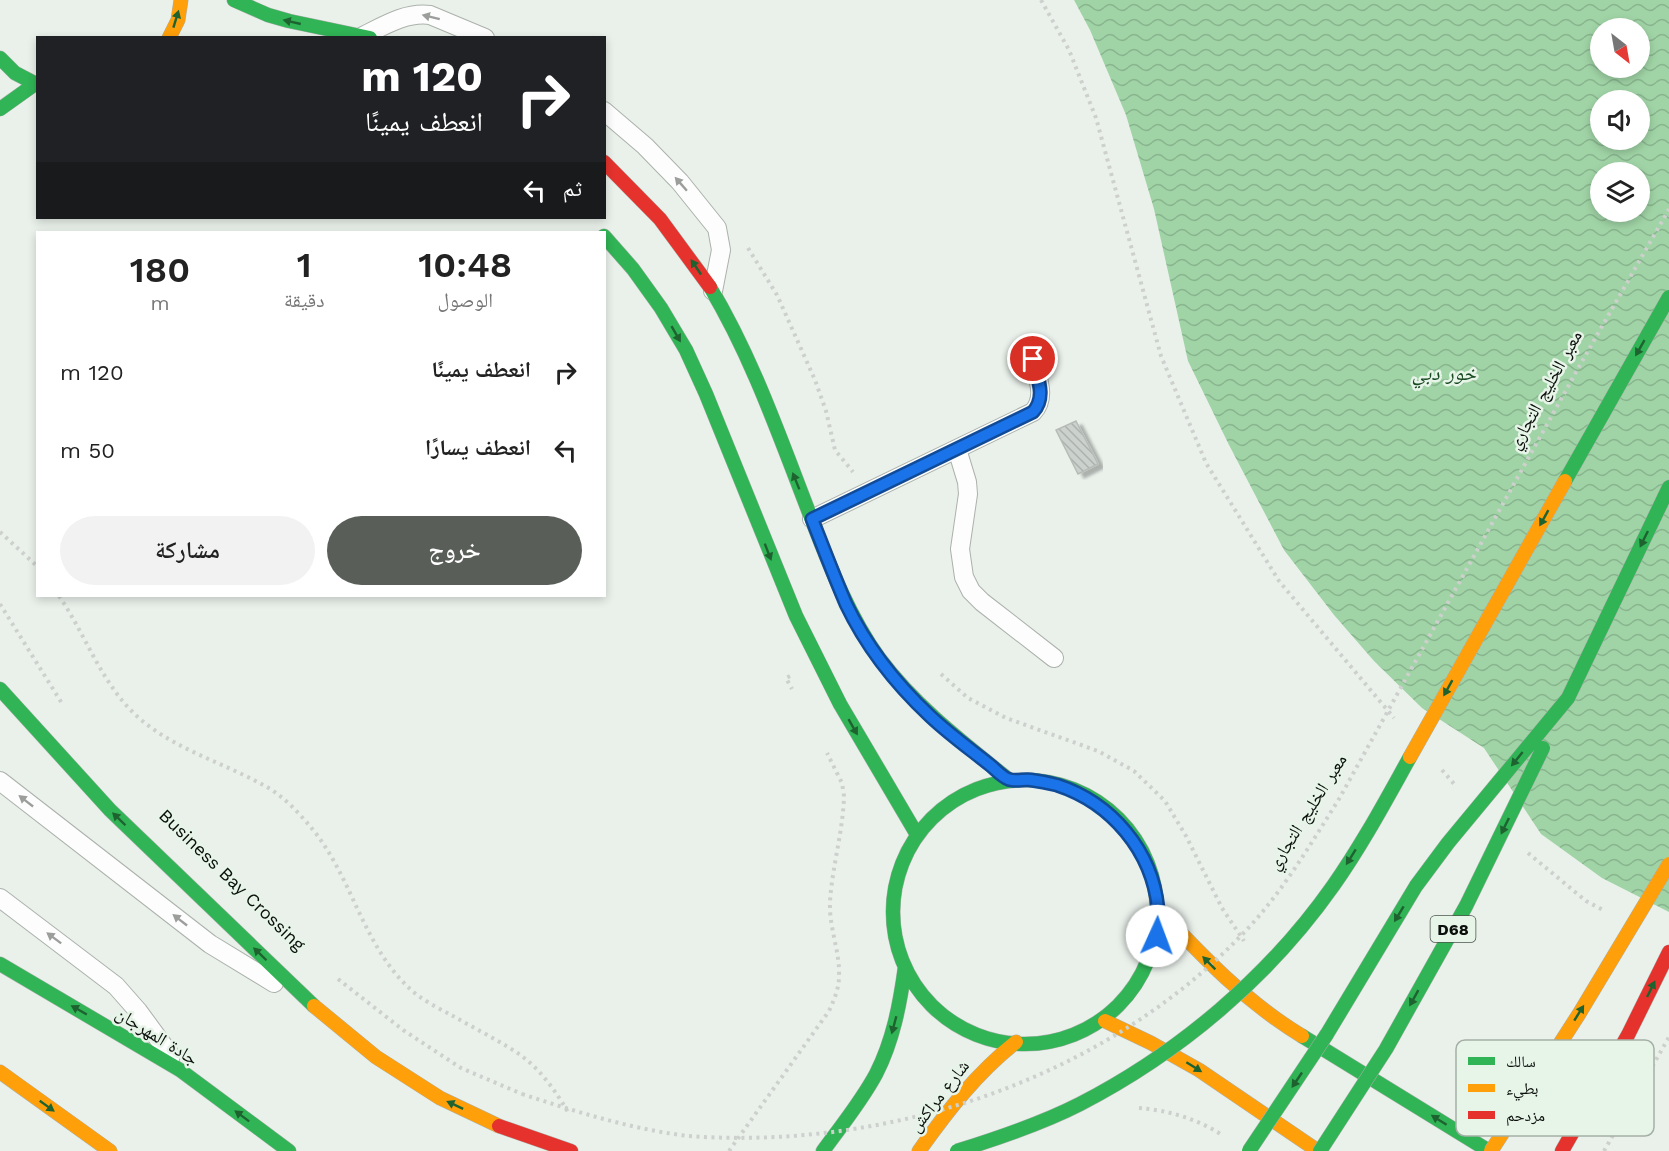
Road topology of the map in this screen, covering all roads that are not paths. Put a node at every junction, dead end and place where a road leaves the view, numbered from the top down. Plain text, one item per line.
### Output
1 (181, 0) edge
2 (234, 0) edge
3 (171, 36) edge
4 (361, 36) edge
5 (368, 36) edge
6 (480, 36) edge
7 (0, 58) edge
8 (36, 84) edge
9 (0, 109) edge
10 (606, 113) edge
11 (606, 164) edge
12 (606, 238) edge
13 (713, 291) junction
14 (1669, 297) edge
15 (1033, 359) dead end
16 (957, 449) junction
17 (1669, 487) edge
18 (812, 519) junction
19 (1054, 658) dead end
20 (0, 689) edge
21 (1568, 698) junction
22 (1008, 779) junction
23 (0, 781) edge
24 (916, 833) junction
25 (1669, 864) edge
26 (0, 898) edge
27 (1159, 910) junction
28 (1669, 952) edge
29 (0, 964) edge
30 (905, 968) junction
31 (317, 1009) junction
32 (1105, 1021) junction
33 (1562, 1040) edge
34 (1626, 1040) edge
35 (1016, 1042) junction
36 (180, 1070) junction
37 (0, 1072) edge
38 (1456, 1130) edge
39 (1465, 1136) edge
40 (1500, 1136) edge
41 (1572, 1136) edge
42 (110, 1151) edge
43 (289, 1151) edge
44 (571, 1151) edge
45 (824, 1151) edge
46 (919, 1151) edge
47 (957, 1151) edge
48 (1249, 1151) edge
49 (1319, 1151) edge
50 (1490, 1151) edge
51 (1563, 1151) edge

3 -> 1 main road
4 -> 2 main road
6 -> 5 lane
7 - 8 main road
8 - 9 main road
13 -> 10 lane
13 -> 11 main road
12 -> 24 main road
18 -> 13 main road
14 -> 47 main road, bridge
15 - 16 lane
16 - 18 lane
16 - 19 lane
17 -> 21 main road, D68
18 - 22 main road
31 -> 20 main road
21 -> 48 main road, bridge
21 -> 49 main road, D68, bridge
22 - 24 main road
22 - 27 main road
31 -> 23 lane
24 - 30 main road
33 -> 25 main road, bridge
36 -> 26 lane
27 - 32 main road
38 -> 27 main road
34 -> 28 main road
36 -> 29 main road, جادة المهرجان
30 - 35 main road
30 -> 45 main road
44 -> 31 main road
32 - 35 main road
32 -> 49 main road
35 - 46 main road, شارع مراكش
43 -> 36 main road, جادة المهرجان
37 -> 42 main road
50 -> 39 main road
50 -> 40 main road, bridge
51 -> 41 main road

